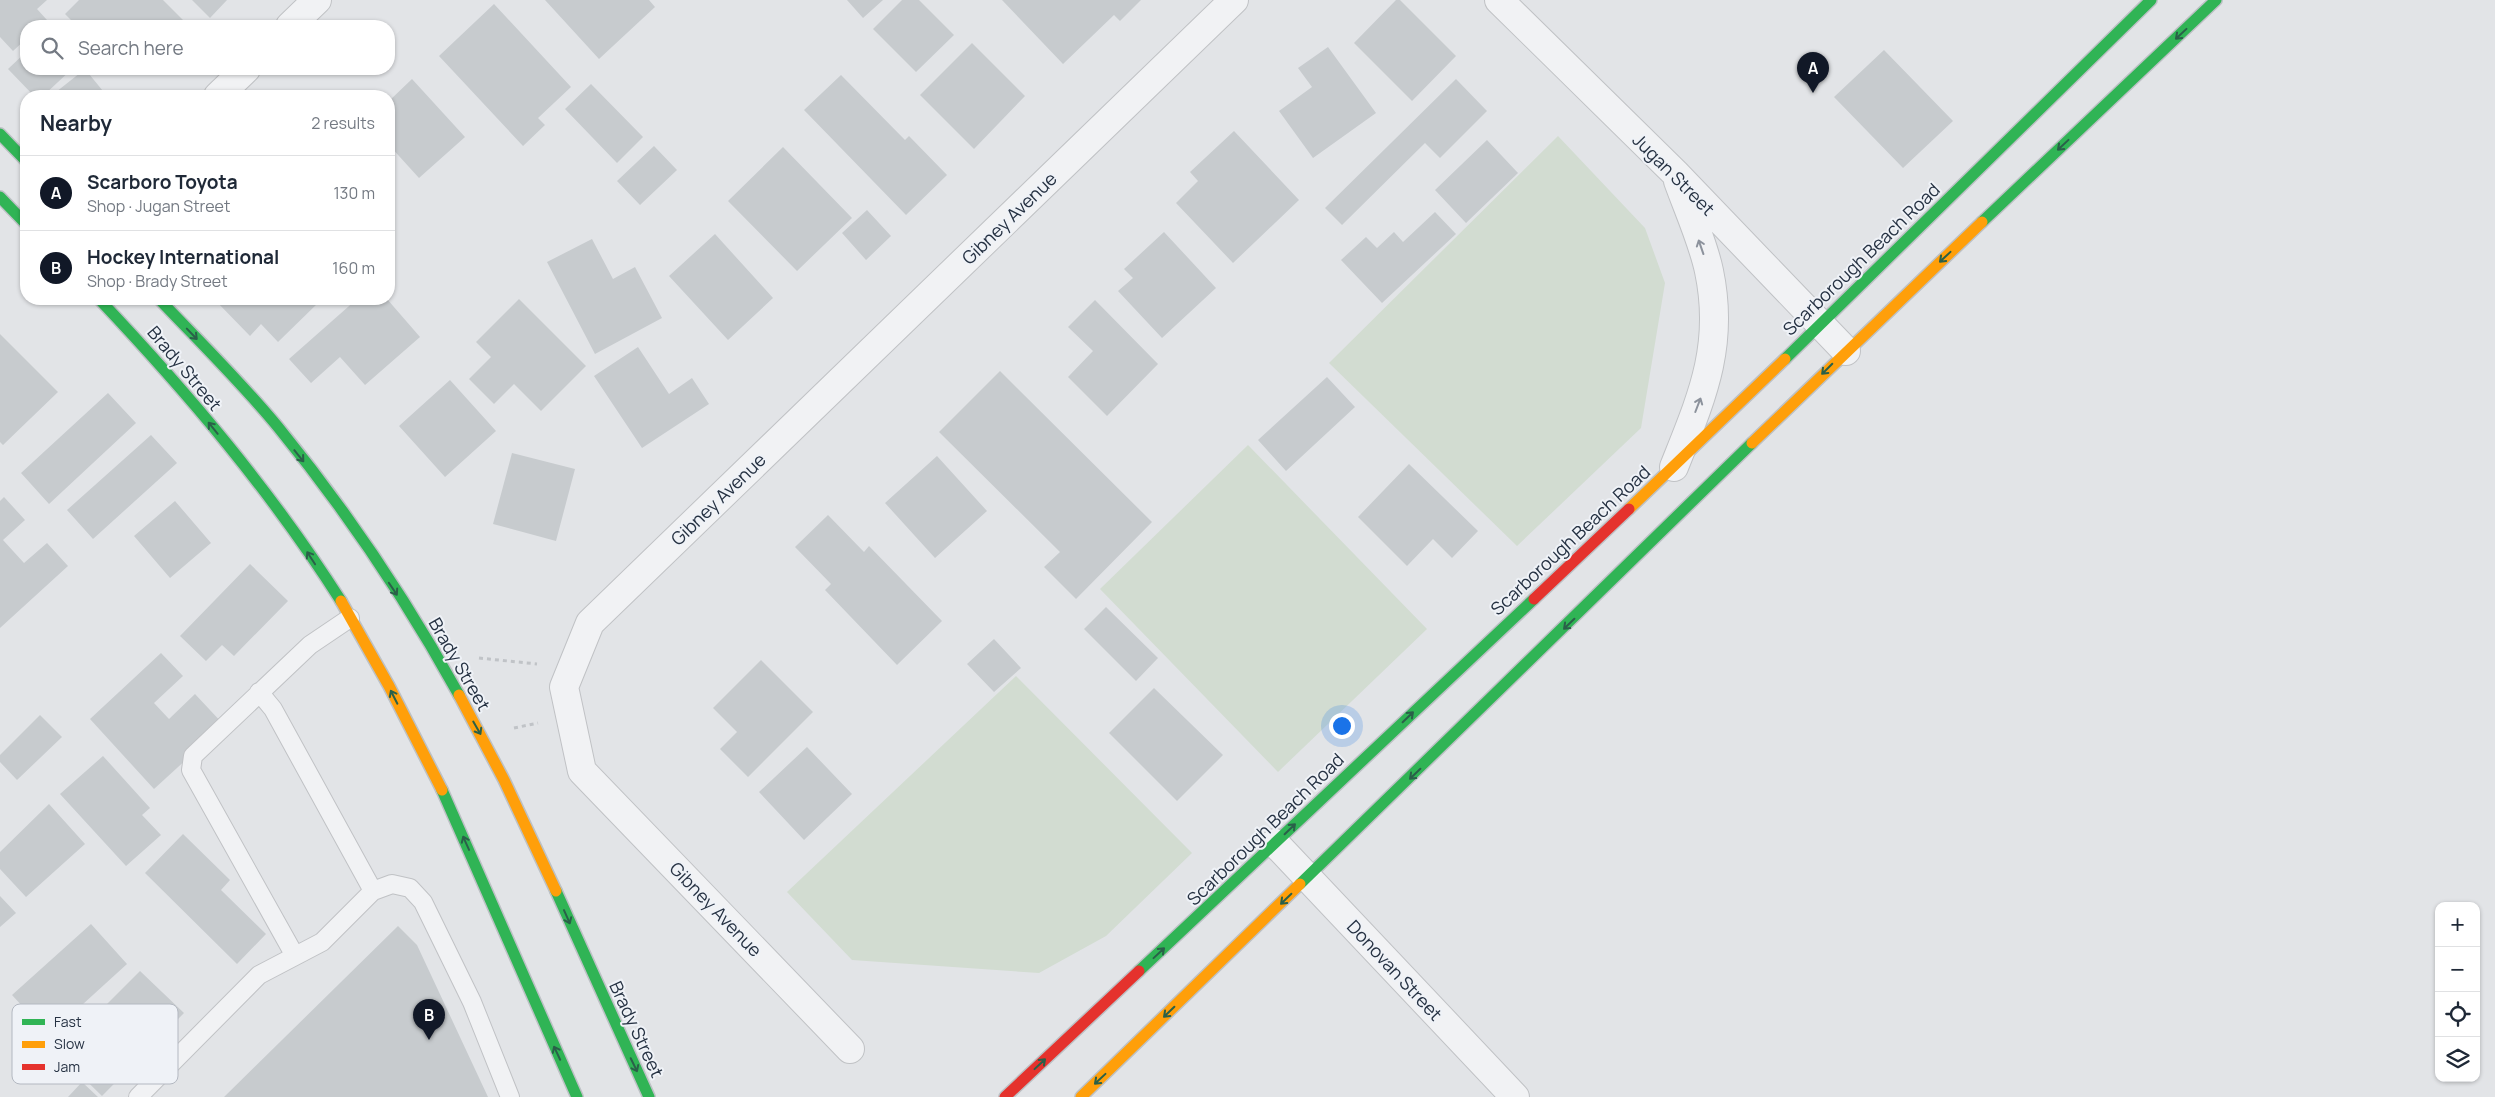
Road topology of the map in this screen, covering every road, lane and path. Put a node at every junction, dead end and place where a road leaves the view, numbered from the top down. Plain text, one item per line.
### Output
1 (317, 0) edge
2 (1234, 0) edge
3 (1499, 0) edge
4 (2151, 0) edge
5 (2216, 0) edge
6 (296, 20) edge
7 (240, 75) edge
8 (224, 90) edge
9 (0, 134) edge
10 (20, 155) edge
11 (1675, 173) junction
12 (0, 197) edge
13 (20, 218) edge
14 (105, 305) edge
15 (165, 305) edge
16 (1820, 323) junction
17 (1846, 351) junction
18 (1674, 467) junction
19 (350, 618) junction
20 (434, 653) junction
21 (572, 667) junction
22 (259, 692) junction
23 (570, 716) junction
24 (481, 736) junction
25 (1275, 844) junction
26 (1308, 878) junction
27 (374, 891) junction
28 (295, 956) junction
29 (850, 1049) dead end
30 (178, 1057) edge
31 (151, 1084) edge
32 (138, 1097) edge
33 (510, 1097) edge
34 (577, 1097) edge
35 (649, 1097) edge
36 (1005, 1097) edge
37 (1081, 1097) edge
38 (1515, 1097) edge

1 - 6 street
2 - 21 street, Gibney Avenue
3 - 11 street, Jugan Street
4 - 16 main road, Scarborough Beach Road
5 -> 17 main road
7 - 8 street
9 - 10 main road
11 - 16 street, Jugan Street
18 -> 11 street
12 - 13 main road
19 -> 14 main road, Brady Street
15 -> 20 main road, Brady Street
16 - 17 street, Jugan Street
16 - 18 main road, Scarborough Beach Road
17 -> 26 main road
25 -> 18 main road, Scarborough Beach Road
19 - 22 lane
34 -> 19 main road, Brady Street
20 - 21 path
20 -> 24 main road, Brady Street
21 - 23 street, Gibney Avenue
22 - 27 lane
22 - 28 lane
23 - 24 path
23 - 29 street, Gibney Avenue
24 -> 35 main road, Brady Street
25 - 26 street, Donovan Street
36 -> 25 main road, Scarborough Beach Road
26 -> 37 main road
26 - 38 street, Donovan Street
27 - 28 lane
27 - 33 lane
28 - 30 lane
31 - 32 lane

